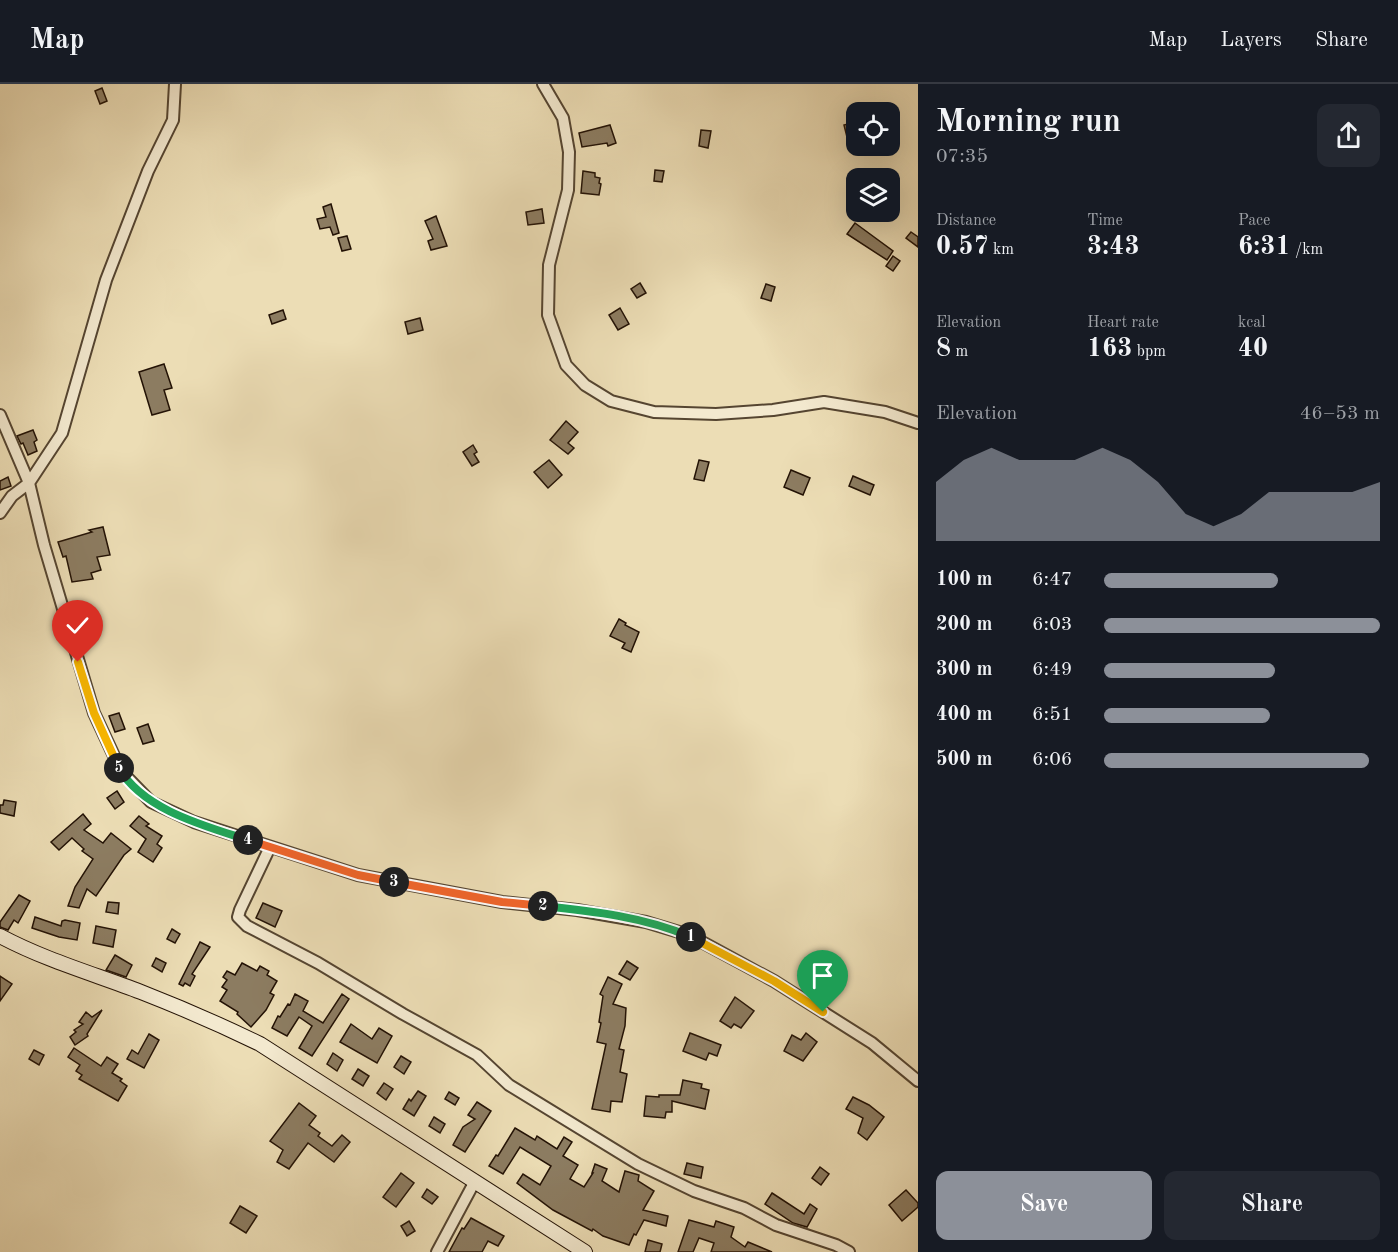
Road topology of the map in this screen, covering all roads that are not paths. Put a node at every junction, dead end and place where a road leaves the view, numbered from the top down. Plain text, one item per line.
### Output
1 (175, 84) edge
2 (543, 84) edge
3 (0, 415) edge
4 (918, 423) edge
5 (29, 483) junction
6 (0, 513) edge
7 (270, 847) junction
8 (0, 936) edge
9 (918, 1081) edge
10 (475, 1181) junction
11 (437, 1252) edge
12 (585, 1252) edge
13 (849, 1252) edge

1 - 5 street
2 - 4 street
3 - 5 street
5 - 6 street
5 - 7 street
7 - 9 street
7 - 13 street
8 - 10 main road
10 - 11 street
10 - 12 main road

